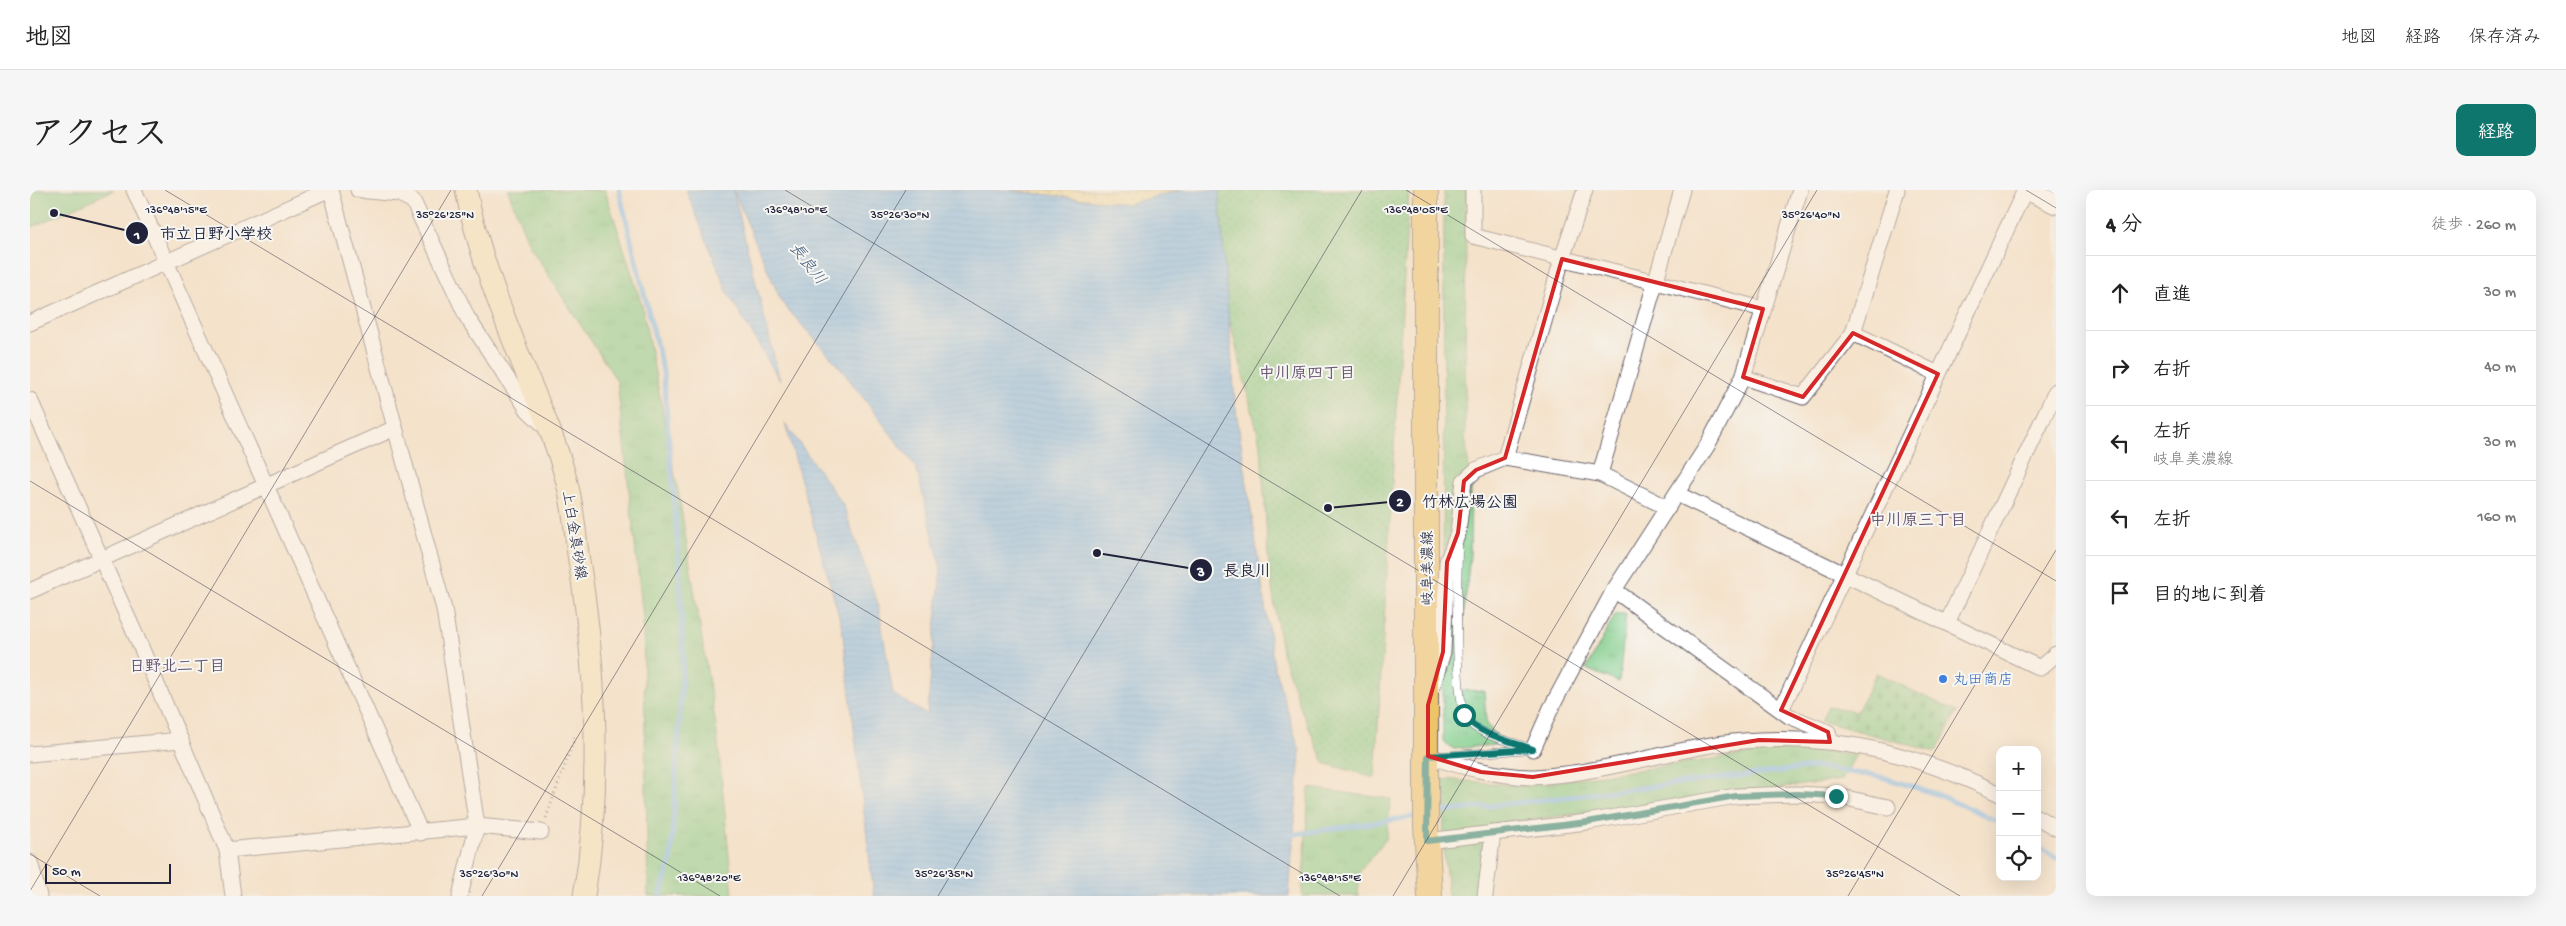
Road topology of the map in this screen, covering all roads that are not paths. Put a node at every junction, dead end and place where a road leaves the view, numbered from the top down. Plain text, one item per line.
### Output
1 (134, 190) edge
2 (329, 190) edge
3 (358, 190) edge
4 (466, 190) edge
5 (1426, 190) edge
6 (1474, 190) edge
7 (1585, 190) edge
8 (1682, 190) edge
9 (1800, 190) edge
10 (1897, 190) edge
11 (2026, 190) edge
12 (2056, 204) edge
13 (1562, 259) junction
14 (166, 262) junction
15 (1655, 282) junction
16 (1763, 309) junction
17 (30, 323) edge
18 (1853, 333) junction
19 (1938, 374) junction
20 (1743, 378) junction
21 (2056, 391) edge
22 (30, 400) edge
23 (395, 428) junction
24 (550, 431) junction
25 (1505, 458) junction
26 (1600, 474) junction
27 (267, 486) junction
28 (1677, 494) junction
29 (1668, 508) junction
30 (1458, 533) junction
31 (101, 559) junction
32 (1844, 576) junction
33 (1614, 590) junction
34 (30, 591) edge
35 (1947, 623) junction
36 (2056, 654) edge
37 (1428, 705) junction
38 (1781, 710) junction
39 (181, 740) junction
40 (1830, 742) junction
41 (1533, 749) junction
42 (30, 754) edge
43 (1427, 768) junction
44 (1996, 792) edge
45 (1888, 807) dead end
46 (2041, 819) edge
47 (477, 826) junction
48 (2056, 828) edge
49 (541, 832) road end
50 (421, 833) junction
51 (1427, 833) junction
52 (1493, 833) junction
53 (227, 850) junction
54 (30, 862) edge
55 (39, 896) edge
56 (233, 896) edge
57 (460, 896) edge
58 (584, 896) edge
59 (1430, 896) edge
60 (1485, 896) edge

1 - 14 street
2 - 14 street
2 - 23 street
3 - 24 street
4 - 24 main road, 上白金真砂線
5 - 37 main road, 岐阜美濃線
6 - 13 street
7 - 13 street
8 - 15 street
9 - 16 street
10 - 18 street
11 - 12 street
11 - 19 street
13 - 15 street
13 - 25 street
14 - 17 street
14 - 27 street
15 - 16 street
15 - 26 street
16 - 20 street
18 - 19 street
18 - 20 street
19 - 32 street
20 - 28 street
21 - 35 street
22 - 31 street
23 - 27 street
23 - 47 street
24 - 58 main road, 上白金真砂線
25 - 26 street
25 - 30 street
26 - 29 street
27 - 31 street
27 - 50 street
28 - 29 street
28 - 32 street
29 - 33 street
30 - 37 street
30 - 41 lane
31 - 34 street
31 - 39 street
32 - 35 street
32 - 38 street
33 - 38 street
33 - 41 street
35 - 36 street
37 - 43 main road, 岐阜美濃線
38 - 40 street
39 - 42 street
39 - 53 street
40 - 43 street
40 - 44 street
41 - 43 lane
43 - 51 main road, 岐阜美濃線
45 - 52 street
46 - 48 street
47 - 49 street
47 - 50 street
47 - 57 street
50 - 53 street
51 - 52 street
51 - 59 main road, 岐阜美濃線
52 - 60 street
53 - 56 street
54 - 55 street

